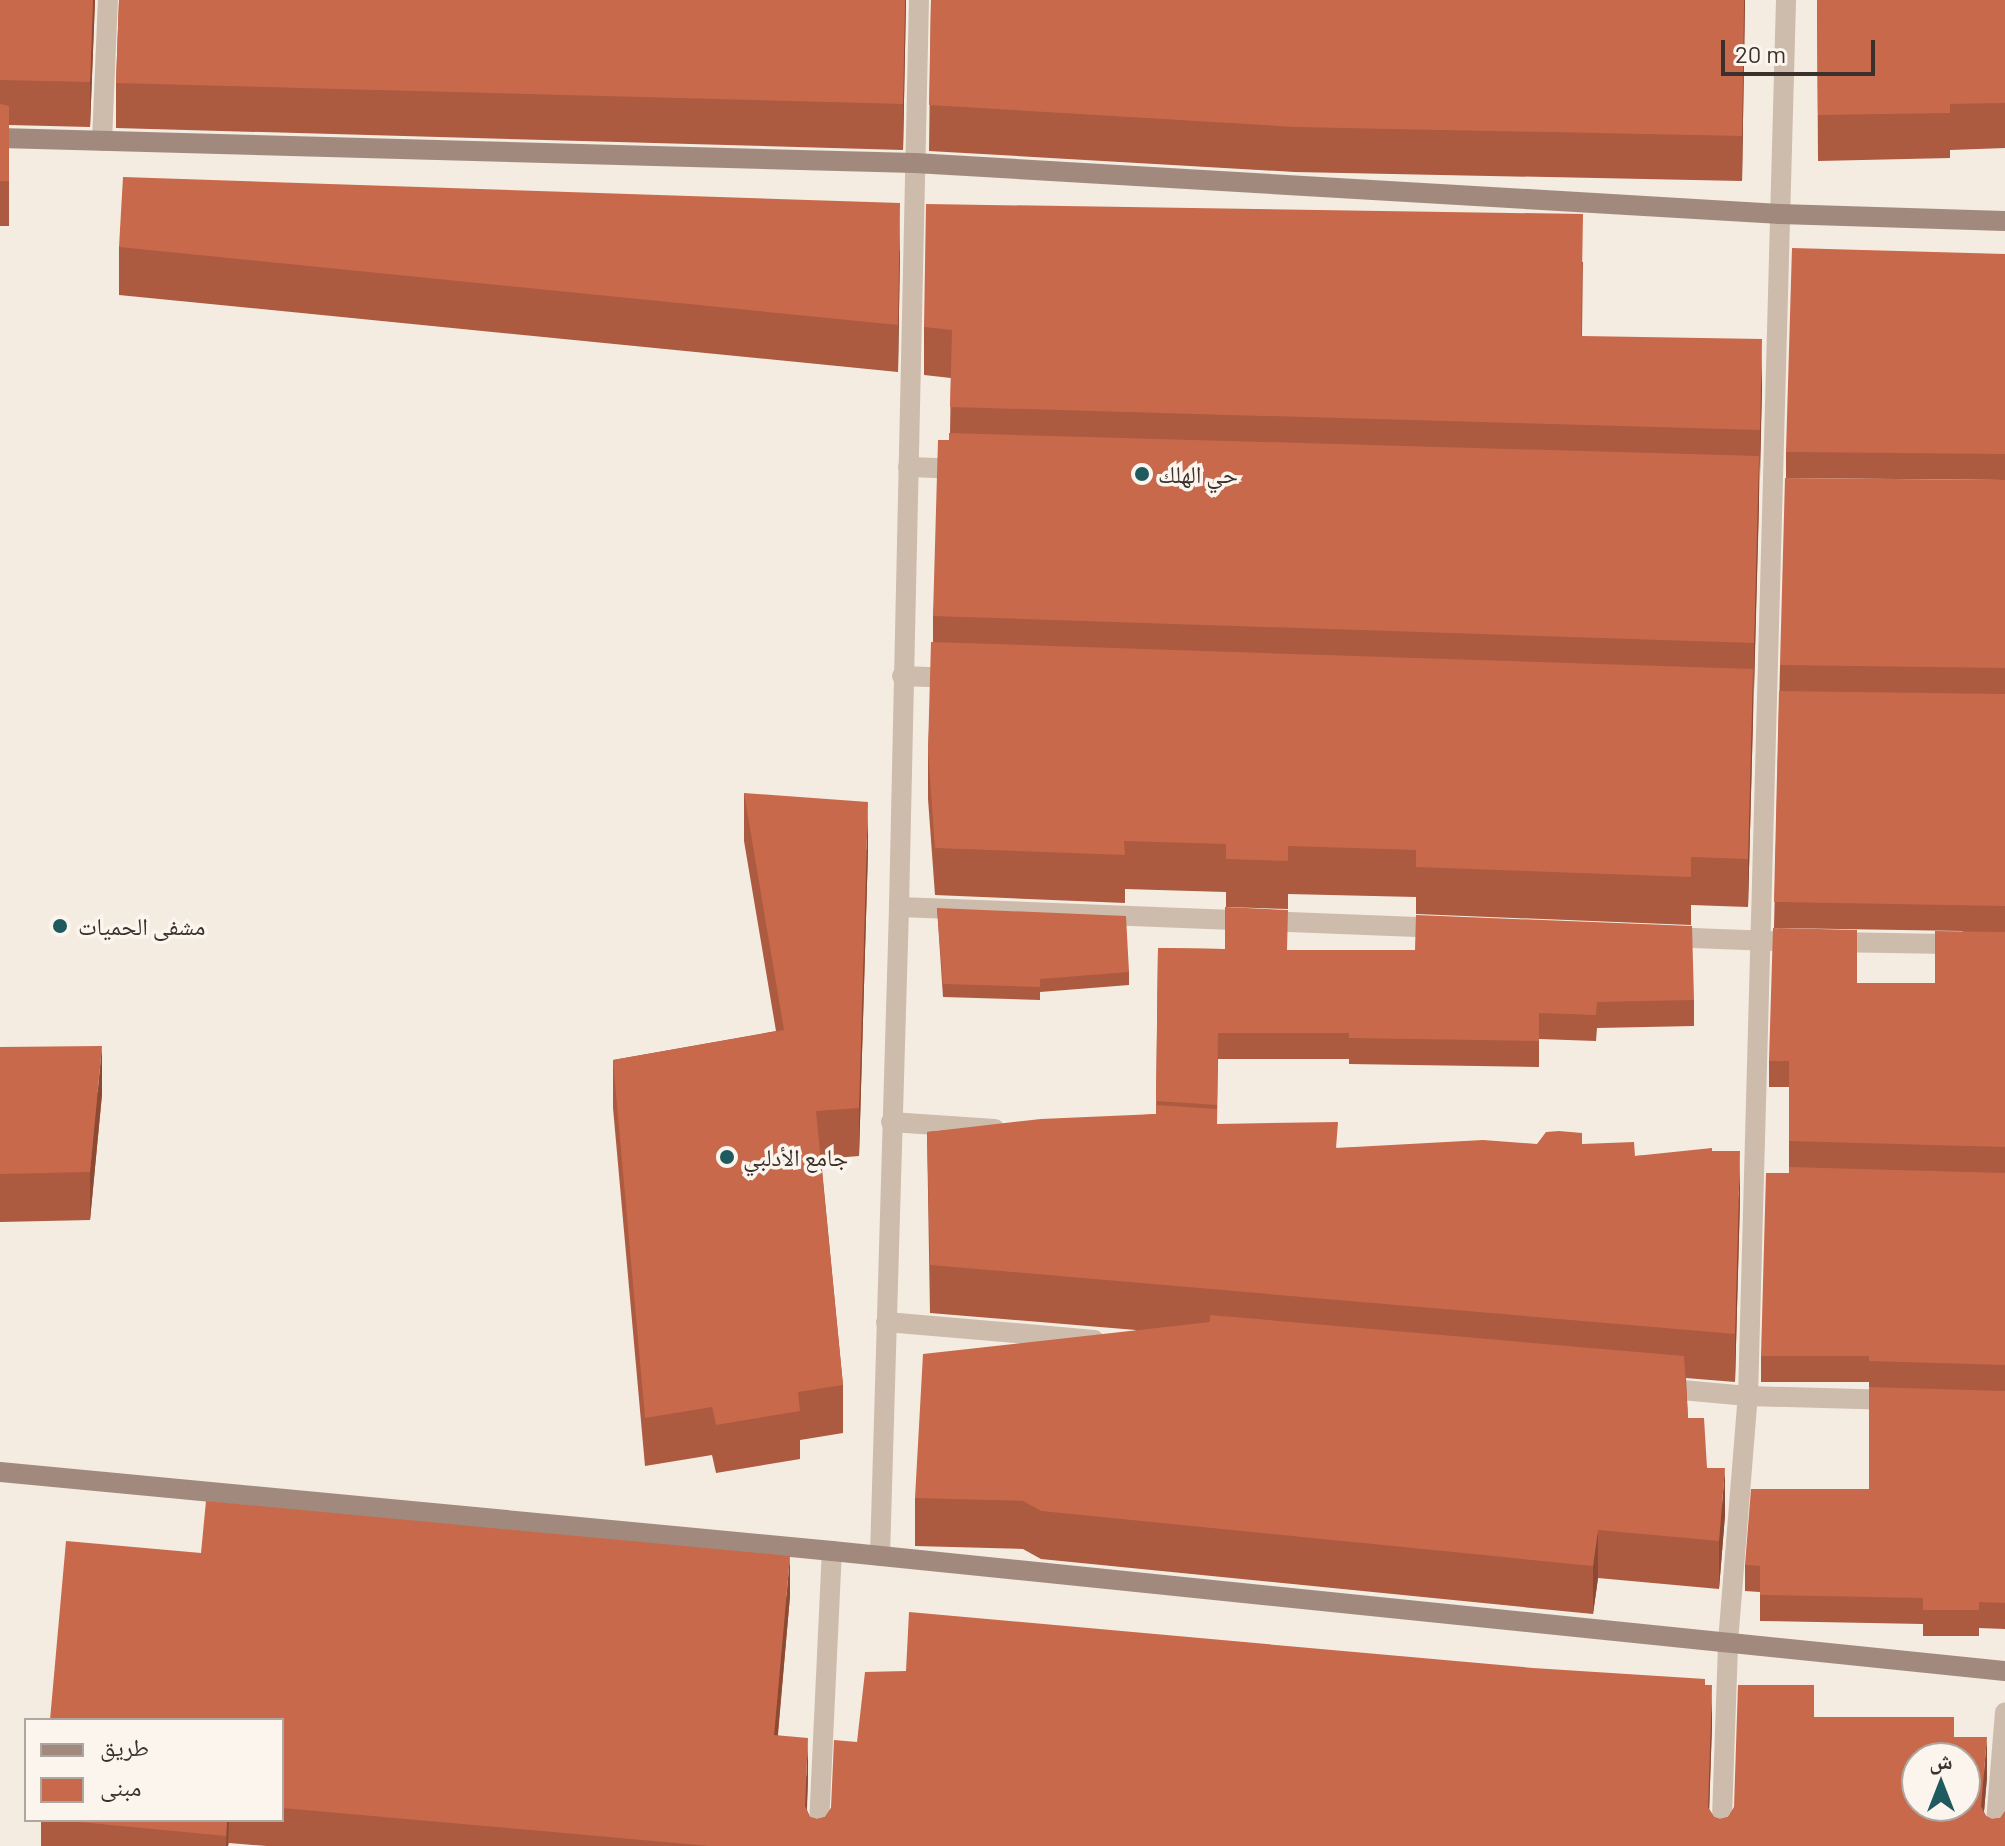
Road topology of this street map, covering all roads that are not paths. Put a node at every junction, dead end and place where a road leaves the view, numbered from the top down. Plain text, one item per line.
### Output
1 (108, 0) edge
2 (919, 0) edge
3 (1786, 0) edge
4 (0, 138) edge
5 (102, 141) junction
6 (915, 163) junction
7 (1780, 214) junction
8 (2005, 221) edge
9 (908, 467) junction
10 (988, 470) edge
11 (902, 676) junction
12 (982, 679) edge
13 (899, 907) junction
14 (1457, 929) edge
15 (1648, 937) edge
16 (1759, 941) junction
17 (2005, 945) edge
18 (891, 1122) junction
19 (1017, 1130) edge
20 (886, 1322) junction
21 (1121, 1342) edge
22 (1638, 1386) edge
23 (1748, 1396) junction
24 (1914, 1401) edge
25 (0, 1472) edge
26 (832, 1551) junction
27 (880, 1556) junction
28 (1728, 1642) junction
29 (2005, 1671) edge
30 (2005, 1712) edge
31 (818, 1846) edge
32 (1721, 1846) edge
33 (1994, 1846) edge

1 - 5 street
2 - 6 street
3 - 7 street
4 - 5 street
5 - 6 street
6 - 7 street
6 - 9 street
7 - 8 street
7 - 16 street
9 - 10 street
9 - 11 street
11 - 12 street
11 - 13 street
13 - 14 street
13 - 18 street
15 - 16 street
16 - 17 street
16 - 23 street
18 - 19 street
18 - 20 street
20 - 21 street
20 - 27 street
22 - 23 street
23 - 24 street
23 - 28 street
25 - 26 street
26 - 27 street
26 - 31 street
27 - 28 street
28 - 29 street
28 - 32 street
30 - 33 street

